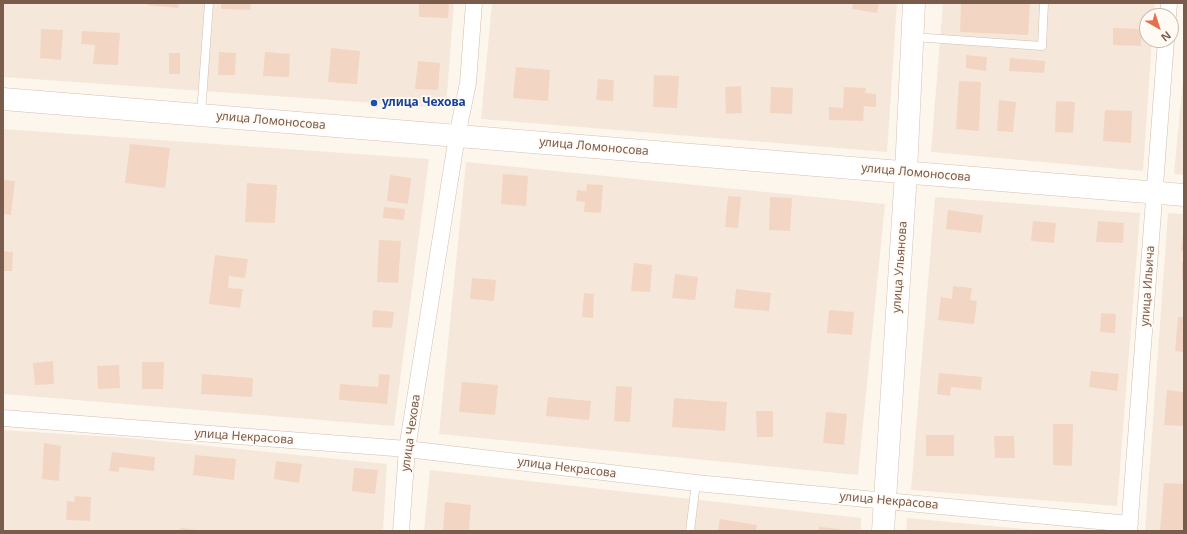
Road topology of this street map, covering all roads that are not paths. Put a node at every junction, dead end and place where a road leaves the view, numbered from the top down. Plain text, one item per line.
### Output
1 (210, 3) edge
2 (474, 3) edge
3 (914, 3) edge
4 (1044, 3) edge
5 (912, 37) junction
6 (1165, 48) edge
7 (3, 99) edge
8 (201, 115) junction
9 (457, 136) junction
10 (906, 172) junction
11 (1156, 192) junction
12 (1184, 195) edge
13 (3, 418) edge
14 (406, 449) junction
15 (696, 483) junction
16 (885, 500) junction
17 (1130, 527) edge
18 (401, 531) edge
19 (690, 531) edge
20 (883, 531) edge

1 - 8 lane
2 - 9 street, улица Чехова
3 - 5 street, улица Ульянова
4 - 5 lane
5 - 10 street, улица Ульянова
6 - 11 street, улица Ильича
7 - 8 street, улица Ломоносова
8 - 9 street, улица Ломоносова
9 - 10 street, улица Ломоносова
9 - 14 street, улица Чехова
10 - 11 street, улица Ломоносова
10 - 16 street, улица Ульянова
11 - 12 street, улица Ломоносова
11 - 17 street, улица Ильича
13 - 14 street, улица Некрасова
14 - 15 street, улица Некрасова
14 - 18 street, улица Чехова
15 - 16 street, улица Некрасова
15 - 19 lane
16 - 17 street, улица Некрасова
16 - 20 street, улица Ульянова

